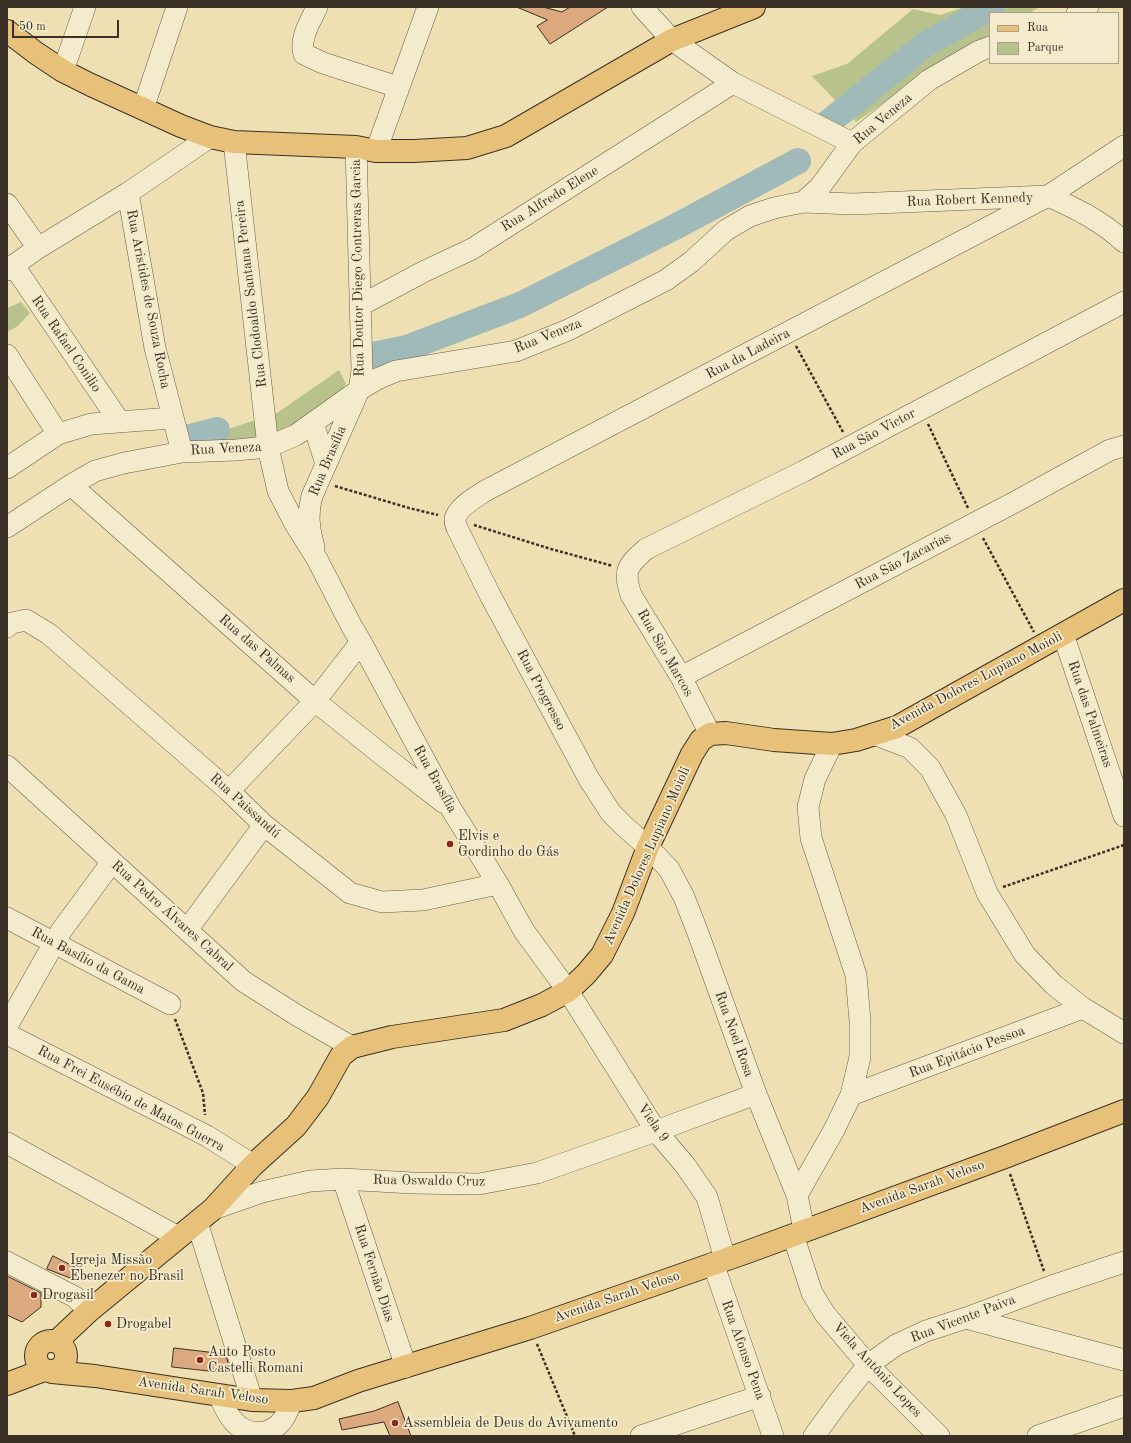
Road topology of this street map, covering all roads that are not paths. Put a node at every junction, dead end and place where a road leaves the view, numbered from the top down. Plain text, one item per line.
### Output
1 (85, 7) edge
2 (177, 7) edge
3 (317, 7) edge
4 (428, 7) edge
5 (642, 7) edge
6 (754, 7) edge
7 (1088, 7) edge
8 (1079, 12) edge
9 (7, 31) edge
10 (672, 40) junction
11 (989, 47) edge
12 (63, 71) junction
13 (733, 83) junction
14 (398, 88) junction
15 (143, 109) junction
16 (210, 137) junction
17 (234, 142) junction
18 (852, 144) junction
19 (1124, 146) edge
20 (366, 149) junction
21 (128, 193) junction
22 (1048, 196) junction
23 (803, 202) junction
24 (7, 204) edge
25 (1124, 242) edge
26 (38, 248) junction
27 (10, 268) edge
28 (1124, 302) edge
29 (361, 305) junction
30 (7, 355) edge
31 (359, 390) junction
32 (172, 418) junction
33 (119, 421) junction
34 (313, 423) junction
35 (58, 434) junction
36 (1124, 446) edge
37 (268, 447) junction
38 (182, 452) junction
39 (326, 464) junction
40 (7, 468) edge
41 (71, 485) junction
42 (278, 492) junction
43 (312, 496) junction
44 (455, 519) joint
45 (7, 527) edge
46 (317, 558) junction
47 (627, 570) joint
48 (1124, 600) edge
49 (16, 623) edge
50 (1063, 634) junction
51 (361, 642) junction
52 (681, 677) junction
53 (315, 701) junction
54 (710, 734) junction
55 (874, 734) junction
56 (832, 744) junction
57 (7, 766) edge
58 (229, 791) junction
59 (450, 807) junction
60 (1124, 816) edge
61 (264, 825) junction
62 (648, 847) junction
63 (112, 862) junction
64 (498, 884) junction
65 (7, 918) edge
66 (187, 930) junction
67 (54, 944) junction
68 (568, 991) junction
69 (170, 1004) road end
70 (1083, 1008) junction
71 (7, 1026) edge
72 (1124, 1033) edge
73 (7, 1034) edge
74 (352, 1047) junction
75 (756, 1094) junction
76 (851, 1095) junction
77 (1124, 1111) edge
78 (656, 1131) junction
79 (7, 1143) edge
80 (253, 1165) junction
81 (343, 1179) junction
82 (796, 1195) junction
83 (205, 1215) junction
84 (799, 1232) junction
85 (178, 1237) junction
86 (719, 1261) junction
87 (7, 1262) edge
88 (1124, 1262) edge
89 (89, 1312) junction
90 (966, 1318) junction
91 (51, 1357) junction
92 (1124, 1360) edge
93 (868, 1365) junction
94 (406, 1367) junction
95 (7, 1372) edge
96 (7, 1384) edge
97 (220, 1396) junction
98 (760, 1396) junction
99 (252, 1400) junction
100 (292, 1401) junction
101 (1124, 1406) edge
102 (263, 1434) edge
103 (641, 1436) edge
104 (773, 1436) edge
105 (814, 1436) edge
106 (939, 1436) edge
107 (1038, 1436) edge

1 - 12 street
2 - 15 street
3 - 14 street
4 - 14 street, Rua Doutor Diego Contreras Garcia
5 - 10 street
6 - 10 main road
7 - 8 street
9 - 12 main road
10 - 13 street
10 - 20 main road
11 - 18 street, Rua Veneza
12 - 15 main road
13 - 18 street
13 - 29 street, Rua Alfredo Elene
14 - 20 street, Rua Doutor Diego Contreras Garcia
15 - 16 main road
16 - 17 main road
16 - 21 street
17 - 20 main road
17 - 37 street, Rua Clodoaldo Santana Pereira
18 - 23 street, Rua Veneza
19 - 22 street, Rua da Ladeira
20 - 29 street, Rua Doutor Diego Contreras Garcia
21 - 26 street
21 - 32 street, Rua Aristides de Souza Rocha
22 - 23 street, Rua Robert Kennedy
22 - 25 street, Rua Robert Kennedy
22 - 44 street, Rua da Ladeira
23 - 31 street, Rua Veneza
24 - 26 street
26 - 27 street
27 - 33 street, Rua Rafael Conilio
28 - 47 street, Rua São Victor
29 - 31 street, Rua Doutor Diego Contreras Garcia
30 - 35 street
31 - 34 street, Rua Veneza
31 - 39 street, Rua Brasília
32 - 33 street
32 - 38 street, Rua Aristides de Souza Rocha
33 - 35 street
34 - 37 street, Rua Veneza
34 - 39 street
35 - 40 street
36 - 52 street, Rua São Zacarias
37 - 38 street, Rua Veneza
37 - 42 street, Rua Brasília
38 - 41 street, Rua Veneza
39 - 43 street, Rua Brasília
41 - 45 street, Rua Veneza
41 - 53 street, Rua das Palmas
42 - 43 street
42 - 46 street, Rua Brasília
43 - 46 street, Rua Brasília
44 - 62 street, Rua Progresso
46 - 51 street, Rua Brasília
47 - 52 street, Rua São Marcos
48 - 50 main road, Avenida Dolores Lupiano Moioli
49 - 58 street, Rua Paissandú
50 - 55 main road, Avenida Dolores Lupiano Moioli
50 - 60 street, Rua das Palmeiras
51 - 53 street
51 - 59 street, Rua Brasília
52 - 54 street, Rua São Marcos
53 - 58 street
53 - 59 street, Rua das Palmas
54 - 56 main road, Avenida Dolores Lupiano Moioli
54 - 62 main road, Avenida Dolores Lupiano Moioli
55 - 56 main road, Avenida Dolores Lupiano Moioli
55 - 70 street
56 - 76 street
57 - 63 street, Rua Pedro Álvares Cabral
58 - 61 street, Rua Paissandú
59 - 64 street, Rua Brasília
61 - 64 street, Rua Paissandú
61 - 66 street
62 - 68 main road, Avenida Dolores Lupiano Moioli
62 - 75 street, Rua Noel Rosa
63 - 66 street, Rua Pedro Álvares Cabral
63 - 67 street
64 - 68 street, Rua Brasília
65 - 67 street, Rua Basílio da Gama
66 - 74 street, Rua Pedro Álvares Cabral
67 - 69 street, Rua Basílio da Gama
67 - 71 street
68 - 74 main road, Avenida Dolores Lupiano Moioli
68 - 78 street, Viela 9
70 - 72 street
70 - 76 street, Rua Epitácio Pessoa
73 - 80 street, Rua Frei Eusébio de Matos Guerra
74 - 80 main road
75 - 78 street, Rua Oswaldo Cruz
75 - 82 street, Rua Noel Rosa
76 - 82 street
77 - 84 main road, Avenida Sarah Veloso
78 - 81 street, Rua Oswaldo Cruz
78 - 86 street, Viela 9
79 - 85 street
80 - 83 main road
81 - 83 street, Rua Oswaldo Cruz
81 - 94 street, Rua Fernão Dias
82 - 84 street, Rua Noel Rosa
83 - 85 main road
83 - 99 street
84 - 86 main road, Avenida Sarah Veloso
84 - 93 street, Viela Antônio Lopes
85 - 89 main road
86 - 94 main road, Avenida Sarah Veloso
86 - 98 street, Rua Afonso Pena
87 - 89 street
88 - 90 street, Rua Vicente Paiva
89 - 91 main road
90 - 92 street
90 - 93 street, Rua Vicente Paiva
91 - 95 main road
91 - 96 main road, Avenida Sarah Veloso
91 - 97 main road, Avenida Sarah Veloso
93 - 105 street, Rua Vicente Paiva
93 - 106 street, Viela Antônio Lopes
94 - 100 main road, Avenida Sarah Veloso
97 - 99 main road, Avenida Sarah Veloso
97 - 102 street
98 - 103 street
98 - 104 street, Rua Afonso Pena
99 - 100 main road, Avenida Sarah Veloso
100 - 102 street
101 - 107 street

